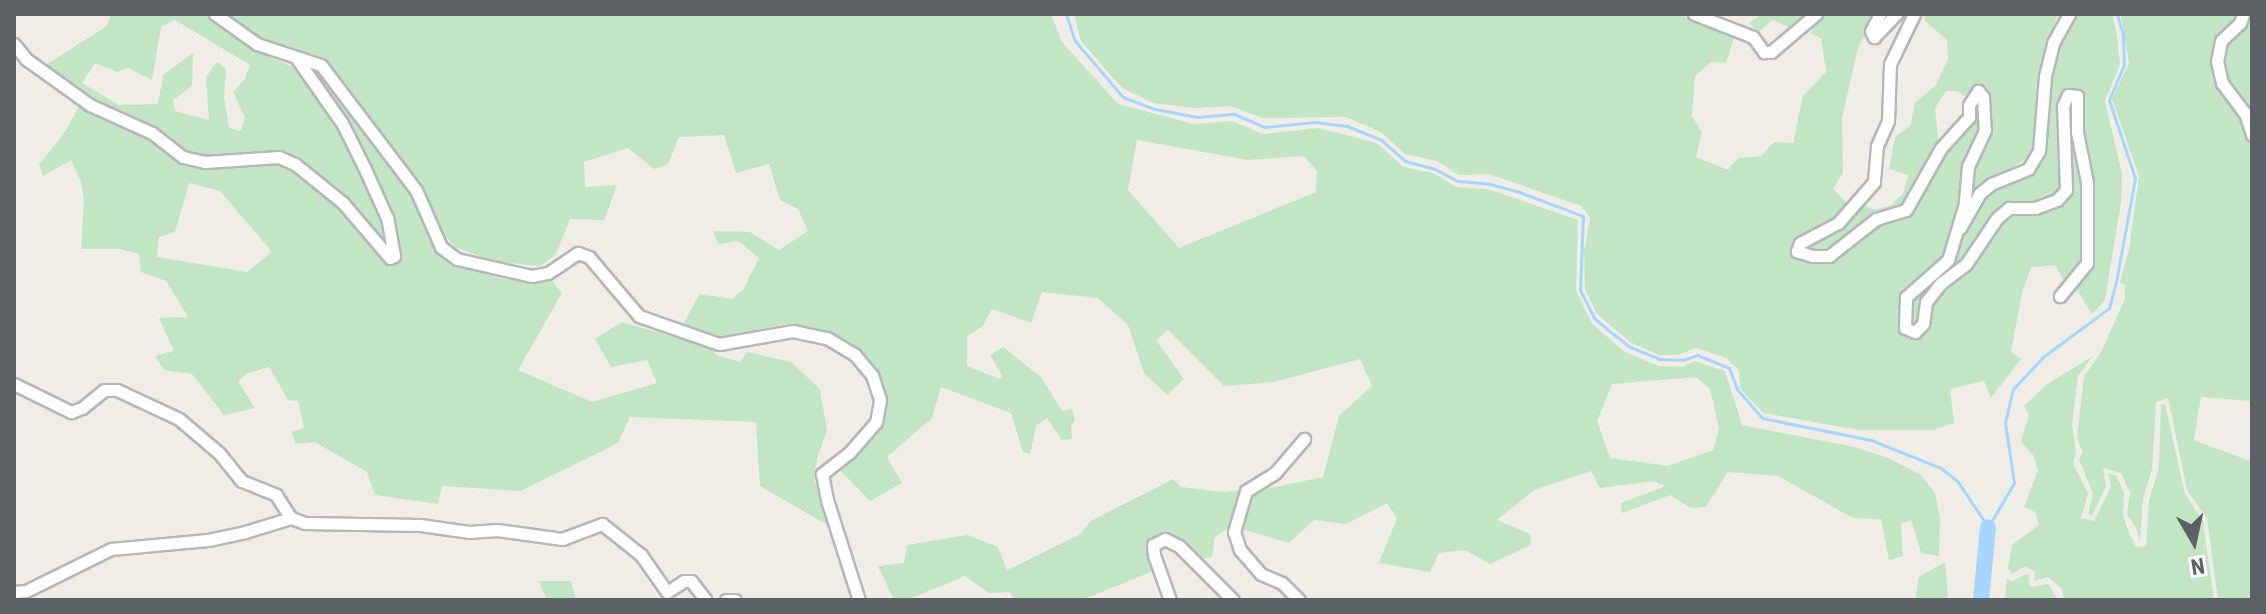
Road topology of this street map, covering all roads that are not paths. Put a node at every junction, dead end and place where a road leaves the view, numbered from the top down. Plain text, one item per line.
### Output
1 (215, 14) edge
2 (1694, 14) edge
3 (1816, 14) edge
4 (1880, 14) edge
5 (1896, 14) edge
6 (1914, 14) edge
7 (2069, 14) edge
8 (2243, 14) edge
9 (14, 44) edge
10 (297, 59) junction
11 (2252, 135) edge
12 (1953, 238) junction
13 (2060, 296) dead end
14 (14, 384) edge
15 (1304, 439) dead end
16 (291, 518) junction
17 (14, 592) edge
18 (706, 600) edge
19 (726, 600) edge
20 (735, 600) edge
21 (859, 600) edge
22 (1170, 600) edge
23 (1233, 600) edge
24 (1299, 600) edge

1 - 10 street
2 - 3 street
4 - 5 street
6 - 12 street
7 - 12 street
8 - 11 street
9 - 10 street
10 - 21 street
12 - 13 street
14 - 16 street
15 - 24 street
16 - 17 street
16 - 18 street
19 - 20 street
22 - 23 street

